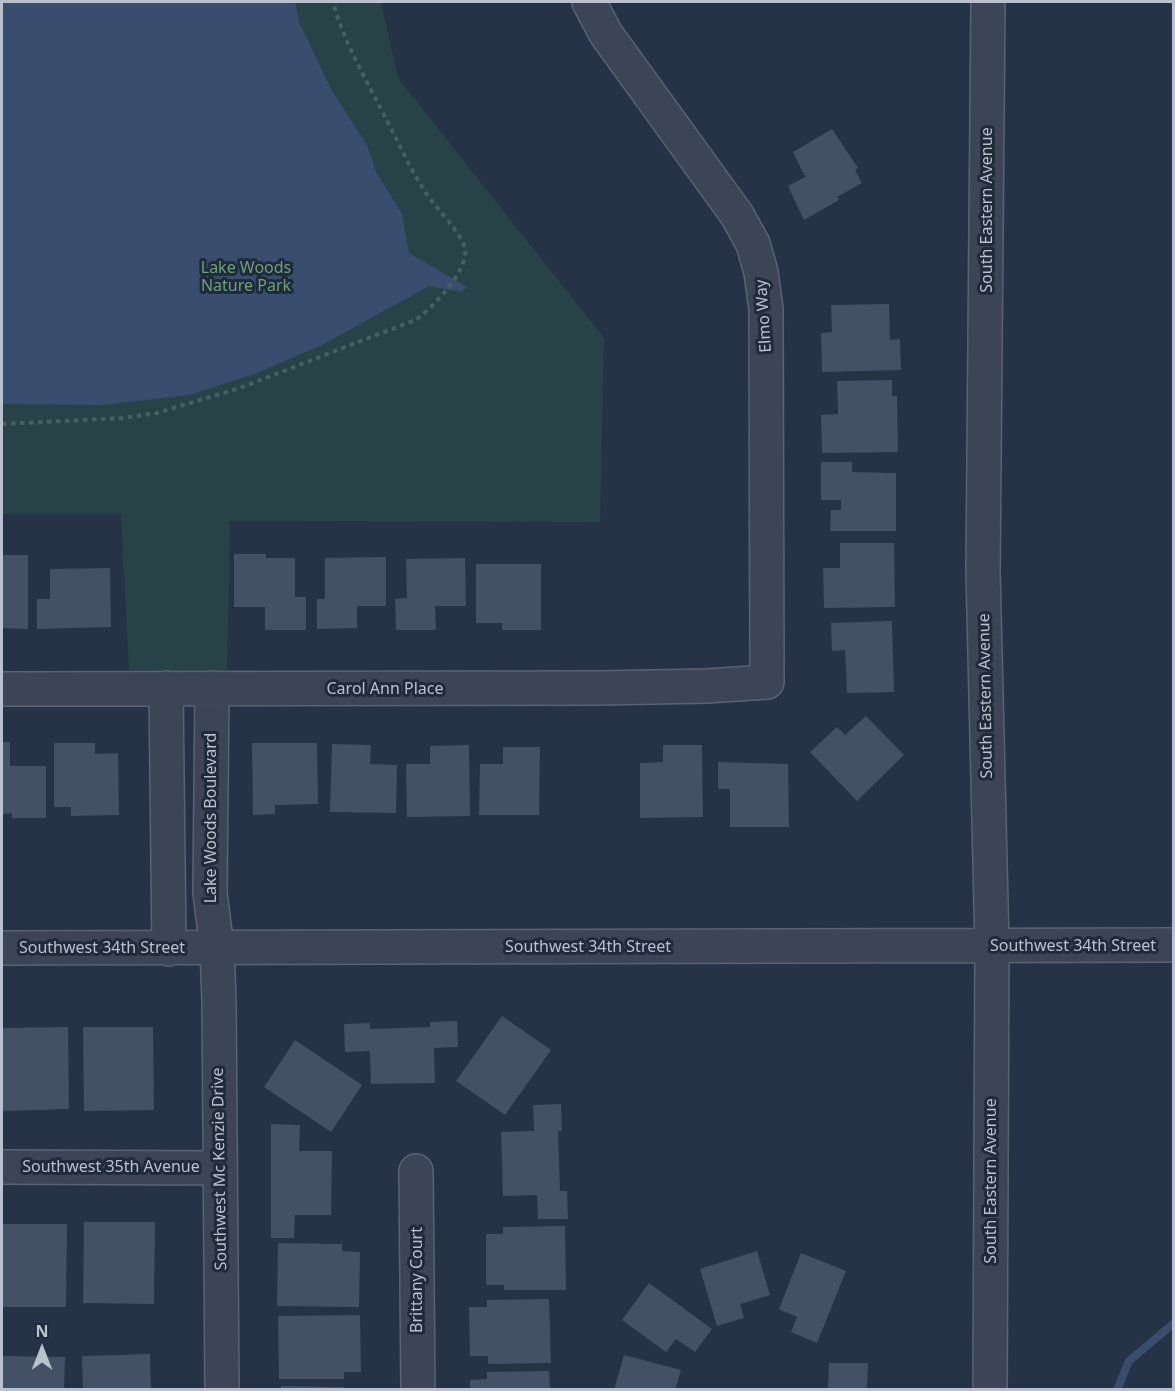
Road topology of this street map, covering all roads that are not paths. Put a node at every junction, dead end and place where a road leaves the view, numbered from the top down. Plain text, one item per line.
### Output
1 (589, 2) edge
2 (988, 2) edge
3 (768, 682) joint
4 (166, 688) junction
5 (212, 688) junction
6 (2, 689) edge
7 (1173, 945) edge
8 (992, 946) junction
9 (2, 948) edge
10 (217, 948) junction
11 (169, 949) junction
12 (2, 1167) edge
13 (220, 1168) junction
14 (416, 1171) dead end
15 (222, 1389) edge
16 (418, 1389) edge
17 (990, 1389) edge

1 - 3 street, Elmo Way
2 - 8 street, South Eastern Avenue
3 - 5 street, Carol Ann Place
4 - 5 street, Carol Ann Place
4 - 6 street, Carol Ann Place
4 - 11 street
5 - 10 street, Lake Woods Boulevard
7 - 8 street, Southwest 34th Street
8 - 10 street, Southwest 34th Street
8 - 17 street, South Eastern Avenue
9 - 11 street, Southwest 34th Street
10 - 11 street, Southwest 34th Street
10 - 13 street, Southwest Mc Kenzie Drive
12 - 13 street, Southwest 35th Avenue
13 - 15 street, Southwest Mc Kenzie Drive
14 - 16 street, Brittany Court

